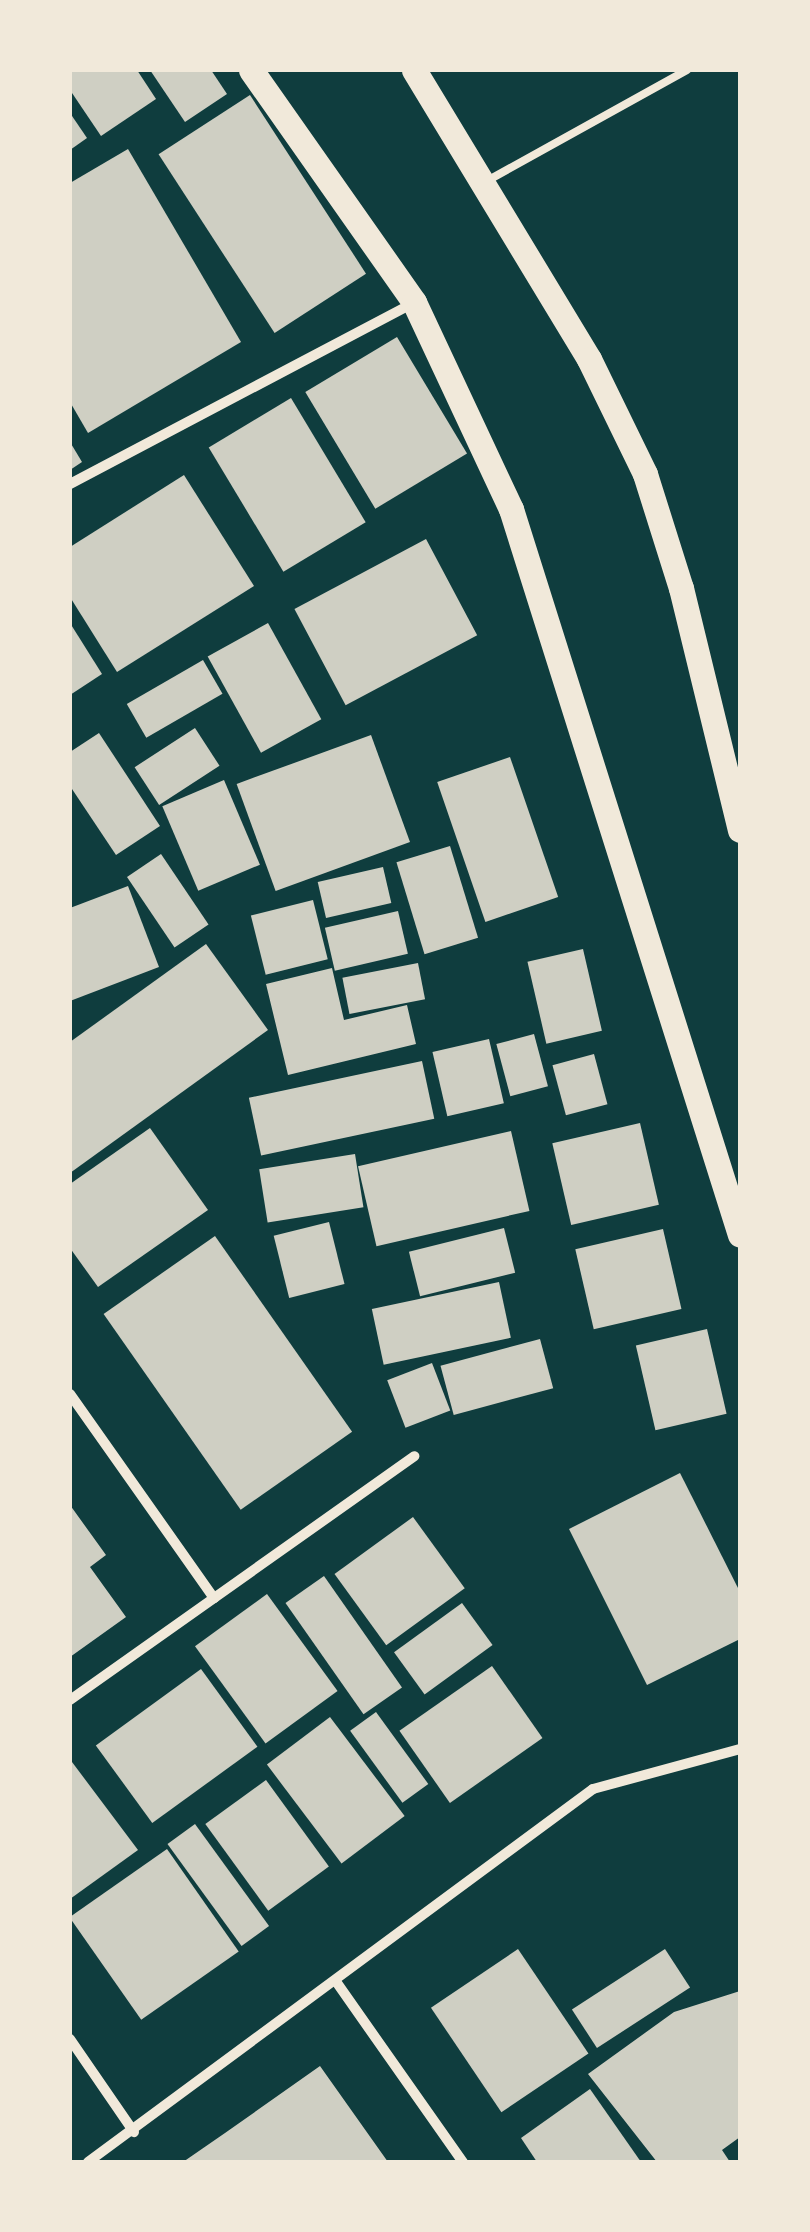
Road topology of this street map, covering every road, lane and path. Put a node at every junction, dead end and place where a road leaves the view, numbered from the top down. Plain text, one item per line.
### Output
1 (250, 70) edge
2 (414, 70) edge
3 (687, 70) edge
4 (486, 182) junction
5 (414, 302) junction
6 (70, 484) edge
7 (740, 830) edge
8 (740, 1235) edge
9 (70, 1394) edge
10 (414, 1456) dead end
11 (214, 1598) junction
12 (70, 1700) edge
13 (740, 1749) edge
14 (337, 1983) junction
15 (70, 2039) edge
16 (134, 2132) junction
17 (88, 2162) edge
18 (464, 2162) edge

1 - 5 main road
2 - 4 main road
3 - 4 lane
4 - 7 main road
5 - 6 street
5 - 8 main road
9 - 11 street
10 - 11 street
11 - 12 street
13 - 14 street
14 - 16 street
14 - 18 street
15 - 16 street
16 - 17 street

